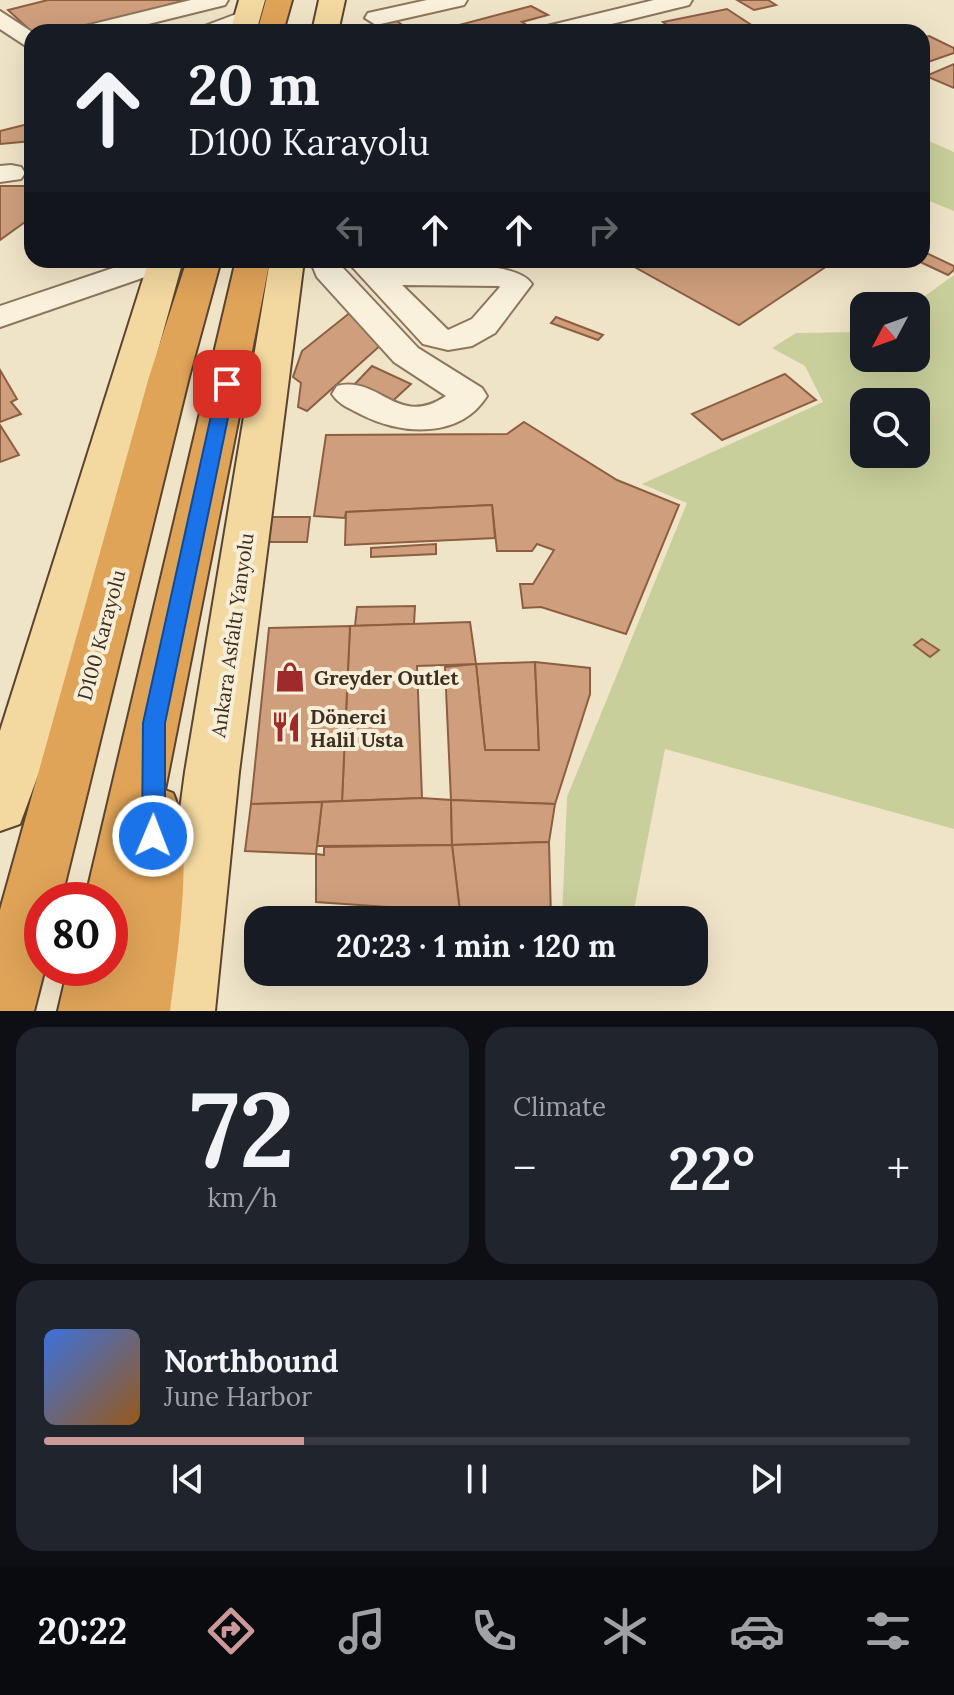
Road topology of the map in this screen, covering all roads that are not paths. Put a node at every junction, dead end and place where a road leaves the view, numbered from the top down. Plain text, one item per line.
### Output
1 (217, 0) edge
2 (279, 0) edge
3 (308, 0) edge
4 (332, 0) edge
5 (456, 0) edge
6 (681, 0) edge
7 (4, 10) edge
8 (248, 16) edge
9 (376, 18) dead end
10 (121, 24) edge
11 (229, 24) edge
12 (272, 24) edge
13 (303, 24) edge
14 (327, 24) edge
15 (584, 24) edge
16 (24, 34) edge
17 (143, 268) edge
18 (164, 268) edge
19 (186, 268) edge
20 (202, 268) edge
21 (251, 268) edge
22 (286, 268) edge
23 (327, 268) edge
24 (0, 317) edge
25 (169, 377) junction
26 (349, 394) dead end
27 (154, 723) junction
28 (0, 807) edge
29 (118, 882) edge
30 (95, 986) edge
31 (3, 1011) edge
32 (89, 1011) edge
33 (139, 1011) edge
34 (184, 1011) edge

1 - 10 street
2 - 12 highway
3 - 13 highway
4 - 14 main road
5 - 9 street
6 - 15 street
7 - 16 street
8 - 11 street
17 - 24 street
18 - 28 main road
19 - 25 highway
20 - 25 highway, D100 Karayolu
21 - 27 highway
22 - 34 main road, Ankara Asfaltı Yanyolu
23 - 26 street
25 - 31 highway, D100 Karayolu
27 - 29 highway
27 - 33 highway
30 - 32 highway

